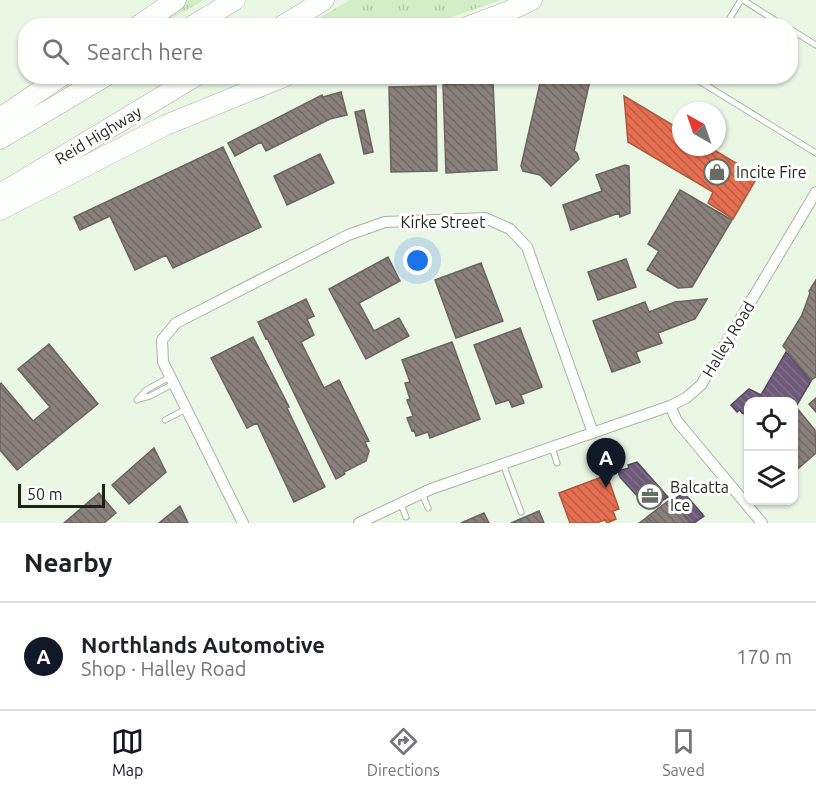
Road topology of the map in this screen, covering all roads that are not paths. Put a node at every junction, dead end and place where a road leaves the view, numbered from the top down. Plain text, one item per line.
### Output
1 (176, 0) edge
2 (236, 0) edge
3 (324, 0) edge
4 (532, 0) edge
5 (742, 0) edge
6 (150, 18) edge
7 (206, 18) edge
8 (295, 18) edge
9 (489, 18) edge
10 (730, 18) edge
11 (771, 18) edge
12 (798, 34) edge
13 (816, 45) edge
14 (50, 84) edge
15 (93, 84) edge
16 (183, 84) edge
17 (267, 84) edge
18 (703, 84) edge
19 (0, 118) edge
20 (0, 140) edge
21 (816, 153) edge
22 (816, 192) edge
23 (0, 194) edge
24 (0, 210) edge
25 (172, 381) junction
26 (670, 406) junction
27 (186, 409) junction
28 (165, 420) dead end
29 (593, 433) junction
30 (552, 447) junction
31 (557, 463) dead end
32 (503, 464) junction
33 (422, 493) junction
34 (400, 503) junction
35 (428, 508) dead end
36 (521, 512) dead end
37 (406, 517) dead end
38 (365, 522) edge
39 (243, 523) edge
40 (762, 523) edge

1 - 6 highway
2 - 7 highway
3 - 8 highway
4 - 9 highway
5 - 10 lane
5 - 11 lane
12 - 13 lane
14 - 19 highway
15 - 20 highway
16 - 23 highway, Reid Highway
17 - 24 highway
18 - 21 lane
22 - 26 street, Halley Road
25 - 25 lane
25 - 27 street
25 - 29 street, Kirke Street
26 - 29 street, Halley Road
26 - 40 street
27 - 28 lane
27 - 39 street
29 - 30 street, Halley Road
30 - 31 lane
30 - 32 street, Halley Road
32 - 33 street, Halley Road
32 - 36 lane
33 - 34 street, Halley Road
33 - 35 lane
34 - 37 lane
34 - 38 street, Halley Road

